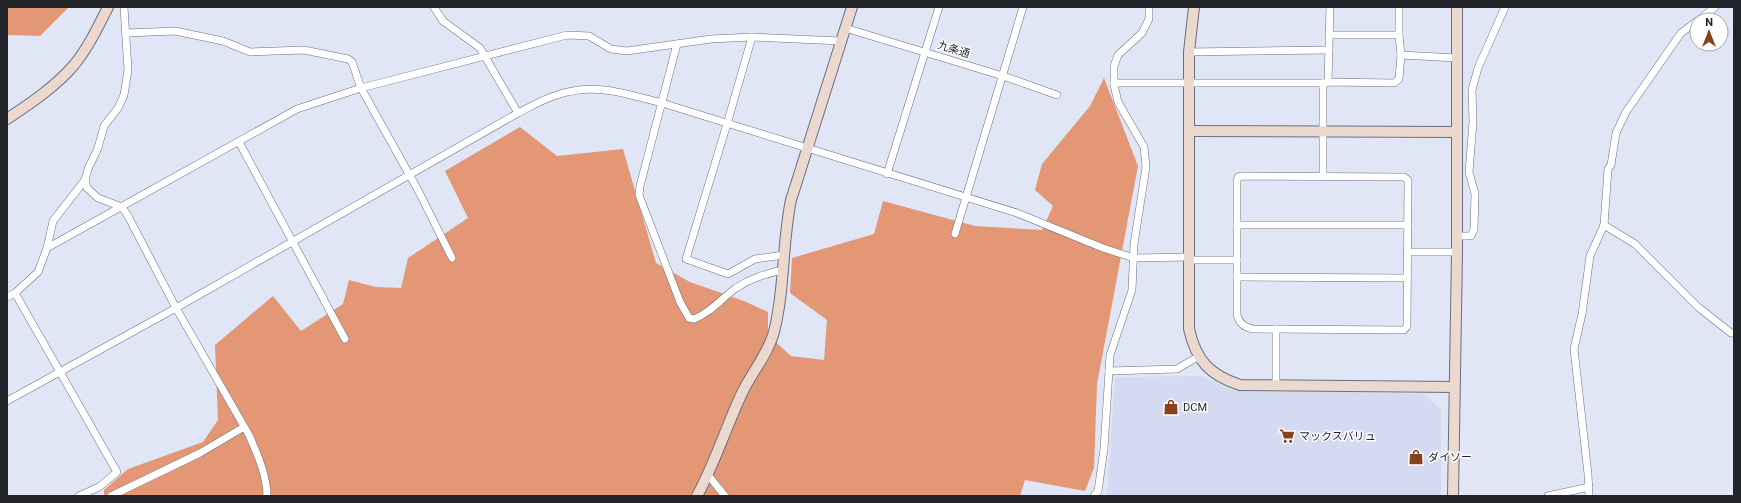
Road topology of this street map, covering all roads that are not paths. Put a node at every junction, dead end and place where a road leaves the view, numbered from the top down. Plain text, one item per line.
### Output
1 (108, 7) edge
2 (124, 7) edge
3 (434, 7) edge
4 (852, 7) edge
5 (939, 7) edge
6 (1023, 7) edge
7 (1148, 7) edge
8 (1194, 7) edge
9 (1330, 7) edge
10 (1399, 7) edge
11 (1458, 7) edge
12 (1505, 7) edge
13 (1689, 27) edge
14 (845, 28) junction
15 (126, 32) junction
16 (1329, 35) junction
17 (1399, 35) junction
18 (752, 37) junction
19 (841, 40) junction
20 (677, 44) junction
21 (1329, 50) junction
22 (925, 52) junction
23 (1189, 52) junction
24 (1401, 55) junction
25 (485, 57) junction
26 (1457, 58) junction
27 (1003, 76) junction
28 (1326, 82) junction
29 (1114, 83) junction
30 (1189, 83) junction
31 (361, 88) junction
32 (1057, 95) dead end
33 (662, 103) junction
34 (518, 113) junction
35 (7, 118) edge
36 (727, 124) junction
37 (1189, 131) junction
38 (1324, 132) junction
39 (1457, 132) junction
40 (240, 142) junction
41 (807, 149) junction
42 (887, 174) junction
43 (409, 175) junction
44 (1323, 176) junction
45 (85, 180) junction
46 (966, 198) junction
47 (122, 207) junction
48 (1237, 225) junction
49 (1408, 225) junction
50 (1604, 225) junction
51 (955, 234) dead end
52 (1457, 236) junction
53 (293, 241) junction
54 (47, 248) junction
55 (1408, 252) junction
56 (1457, 252) junction
57 (784, 255) junction
58 (452, 258) dead end
59 (1134, 258) junction
60 (1189, 258) junction
61 (1237, 260) junction
62 (782, 270) junction
63 (1237, 277) junction
64 (1407, 278) junction
65 (15, 293) junction
66 (7, 297) edge
67 (176, 308) junction
68 (1276, 329) junction
69 (1731, 333) dead end
70 (345, 339) dead end
71 (1199, 356) junction
72 (61, 371) junction
73 (1109, 371) junction
74 (1276, 386) junction
75 (1454, 387) junction
76 (7, 401) edge
77 (244, 427) junction
78 (708, 476) junction
79 (1589, 487) junction
80 (79, 496) edge
81 (111, 496) edge
82 (266, 496) edge
83 (697, 496) edge
84 (725, 496) edge
85 (1094, 496) edge
86 (1453, 496) edge
87 (1548, 496) edge
88 (1589, 496) edge

1 - 35 street
2 - 15 street
3 - 25 street
4 - 14 street
5 - 22 street
6 - 27 street
7 - 29 street
8 - 23 street
9 - 16 street
10 - 17 street
11 - 26 street
12 - 52 street
13 - 50 street
14 - 19 street
14 - 22 street, 九条通
15 - 31 street
15 - 45 street
16 - 17 street
16 - 21 street
17 - 24 street
18 - 19 street
18 - 20 street
18 - 36 street
19 - 41 street
20 - 25 street
20 - 33 street
21 - 23 street
21 - 28 street
22 - 27 street, 九条通
22 - 42 street
23 - 30 street
24 - 26 street
24 - 28 street
25 - 31 street
25 - 34 street
26 - 39 street
27 - 32 street, 九条通
27 - 46 street
28 - 30 street
28 - 38 street
29 - 30 street
29 - 59 street
30 - 37 street
31 - 40 street
31 - 43 street
33 - 34 street
33 - 36 street
33 - 62 street
34 - 43 street
36 - 41 street
36 - 57 street
37 - 38 street
37 - 60 street
38 - 39 street
38 - 44 street
39 - 52 street
40 - 47 street
40 - 53 street
41 - 42 street
41 - 57 street
42 - 46 street
43 - 53 street
43 - 58 street
44 - 48 street
44 - 49 street
45 - 47 street
45 - 54 street
46 - 51 street
46 - 59 street
47 - 54 street
47 - 67 street
48 - 49 street
48 - 61 street
49 - 55 street
50 - 69 street
50 - 79 street
52 - 56 street
53 - 67 street
53 - 70 street
54 - 65 street
55 - 56 street
55 - 64 street
56 - 75 street
57 - 62 street
59 - 60 street
59 - 73 street
60 - 61 street
60 - 71 street
61 - 63 street
62 - 78 street
63 - 64 street
63 - 68 street
64 - 68 street
65 - 66 street
65 - 72 street
67 - 72 street
67 - 77 street
68 - 74 street
71 - 73 street
71 - 74 street
72 - 76 street
72 - 80 street
73 - 85 street
74 - 75 street
75 - 86 street
77 - 81 street
77 - 82 street
78 - 83 street
78 - 84 street
79 - 87 street
79 - 88 street

